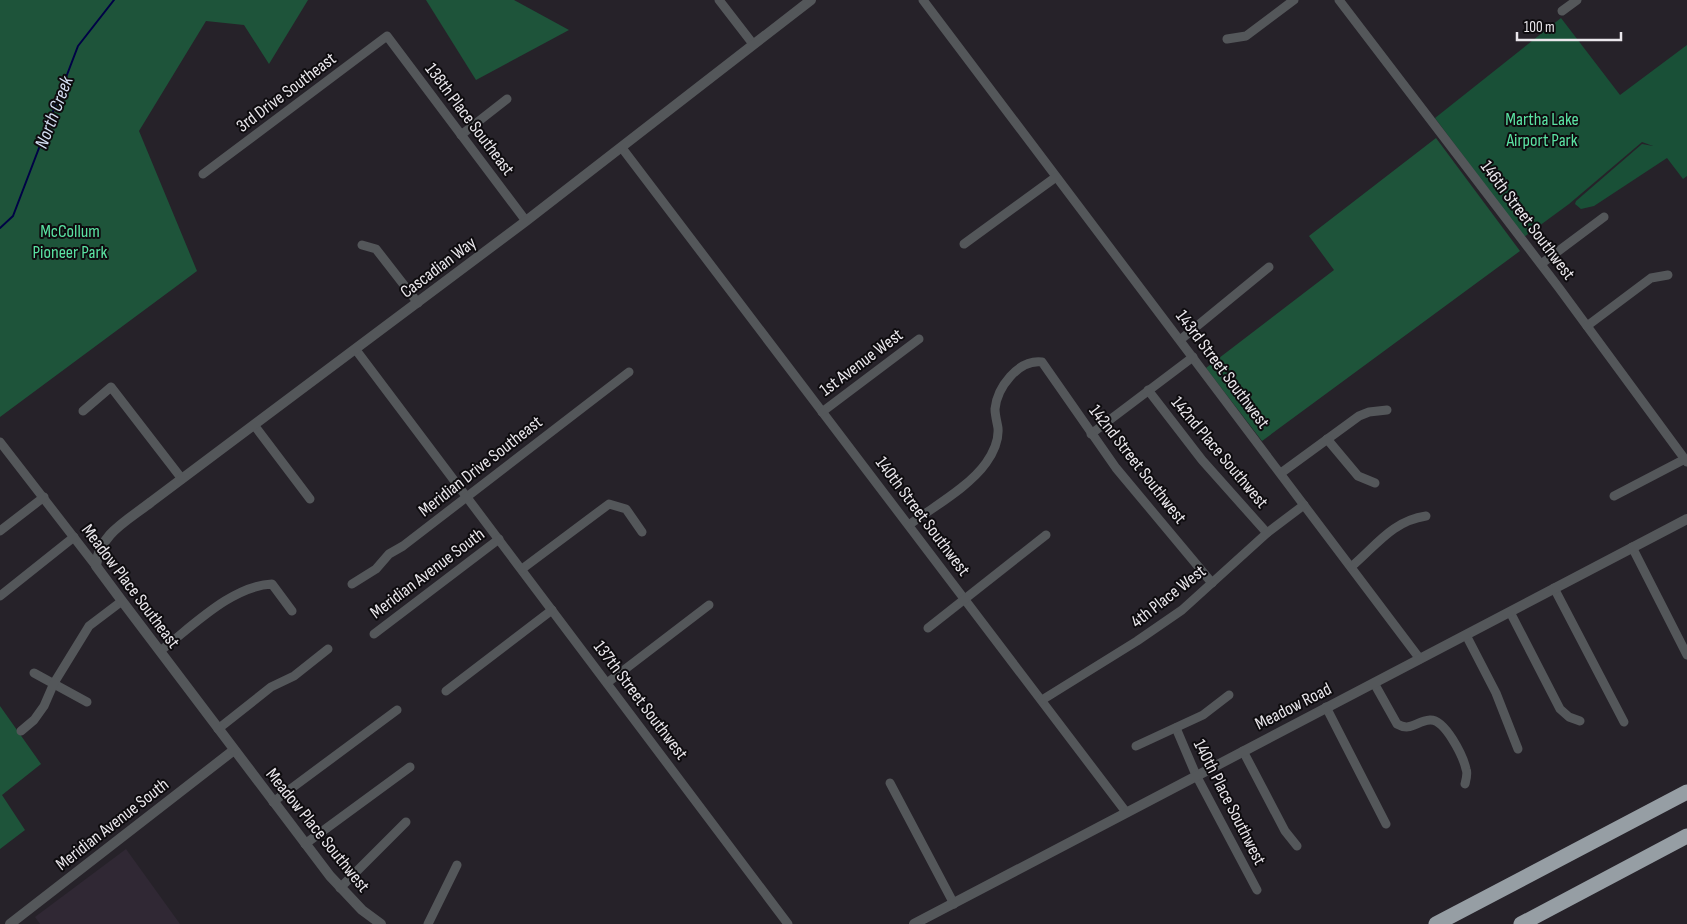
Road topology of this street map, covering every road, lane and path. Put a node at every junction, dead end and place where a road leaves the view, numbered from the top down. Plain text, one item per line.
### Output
1 (719, 0) edge
2 (811, 0) edge
3 (922, 0) edge
4 (1294, 0) edge
5 (1339, 0) edge
6 (1577, 0) edge
7 (1562, 11) dead end
8 (388, 36) joint
9 (1227, 39) dead end
10 (753, 44) junction
11 (507, 99) dead end
12 (461, 135) junction
13 (622, 148) junction
14 (203, 174) dead end
15 (1056, 177) junction
16 (1604, 216) dead end
17 (526, 222) junction
18 (964, 244) dead end
19 (362, 245) dead end
20 (1541, 264) junction
21 (1269, 267) dead end
22 (1668, 275) dead end
23 (418, 303) junction
24 (1587, 326) junction
25 (919, 340) dead end
26 (1180, 340) junction
27 (356, 350) junction
28 (1193, 357) junction
29 (628, 372) dead end
30 (1148, 390) junction
31 (1387, 410) dead end
32 (83, 411) dead end
33 (822, 412) junction
34 (254, 425) junction
35 (1091, 434) junction
36 (1327, 439) junction
37 (0, 442) edge
38 (1686, 461) edge
39 (1281, 473) junction
40 (182, 479) junction
41 (1375, 483) dead end
42 (467, 496) junction
43 (1614, 496) dead end
44 (44, 497) junction
45 (310, 499) dead end
46 (1304, 504) junction
47 (1426, 516) dead end
48 (1687, 519) edge
49 (909, 525) junction
50 (0, 531) edge
51 (642, 532) dead end
52 (1267, 533) junction
53 (1046, 535) dead end
54 (74, 537) junction
55 (499, 539) junction
56 (1632, 547) junction
57 (96, 566) junction
58 (1351, 567) junction
59 (522, 569) junction
60 (1212, 583) junction
61 (352, 584) dead end
62 (1554, 588) junction
63 (0, 596) edge
64 (965, 598) junction
65 (122, 601) junction
66 (708, 605) dead end
67 (552, 610) junction
68 (292, 611) dead end
69 (1510, 612) junction
70 (928, 628) dead end
71 (374, 634) dead end
72 (1466, 635) junction
73 (328, 649) dead end
74 (160, 651) junction
75 (1687, 655) edge
76 (1420, 659) junction
77 (34, 674) dead end
78 (607, 682) junction
79 (1374, 683) junction
80 (54, 684) junction
81 (446, 691) dead end
82 (1229, 695) dead end
83 (1042, 700) junction
84 (87, 702) dead end
85 (1326, 707) junction
86 (397, 710) dead end
87 (1580, 721) dead end
88 (1624, 722) dead end
89 (1176, 728) junction
90 (218, 729) junction
91 (21, 731) dead end
92 (1136, 746) dead end
93 (1518, 749) dead end
94 (234, 750) junction
95 (1243, 751) junction
96 (410, 767) dead end
97 (1196, 775) junction
98 (890, 783) dead end
99 (1465, 784) dead end
100 (1687, 792) edge
101 (273, 802) junction
102 (1126, 812) junction
103 (406, 822) dead end
104 (1386, 824) dead end
105 (1687, 836) edge
106 (305, 844) junction
107 (1297, 846) dead end
108 (457, 865) dead end
109 (340, 888) junction
110 (1256, 890) dead end
111 (954, 904) junction
112 (10, 924) edge
113 (381, 924) edge
114 (428, 924) edge
115 (788, 924) edge
116 (914, 924) edge
117 (1436, 924) edge
118 (1521, 924) edge

1 - 10 street
2 - 10 street, Cascadian Way
3 - 15 street, 143rd Street Southwest
4 - 9 street
5 - 20 street, 146th Street Southwest
6 - 7 street
8 - 12 street, 138th Place Southeast
8 - 14 street, 3rd Drive Southeast
10 - 13 street, Cascadian Way
11 - 12 street
12 - 17 street, 138th Place Southeast
13 - 17 street, Cascadian Way
13 - 33 street, 140th Street Southwest
15 - 18 street
15 - 26 street, 143rd Street Southwest
16 - 20 street
17 - 23 street, Cascadian Way
19 - 23 street
20 - 24 street, 146th Street Southwest
21 - 26 street
22 - 24 street
23 - 27 street, Cascadian Way
24 - 38 street, 146th Street Southwest
25 - 33 street, 1st Avenue West
26 - 28 street, 143rd Street Southwest
27 - 34 street, Cascadian Way
27 - 42 street, 137th Street Southwest
28 - 30 street
28 - 39 street, 143rd Street Southwest
29 - 42 street, Meridian Drive Southeast
30 - 35 street
30 - 52 street, 142nd Place Southwest
31 - 36 street
32 - 40 street
33 - 49 street, 140th Street Southwest
34 - 40 street, Cascadian Way
34 - 45 street
35 - 49 street, 142nd Street Southwest
35 - 60 street, 142nd Street Southwest
36 - 39 street
36 - 41 street
37 - 44 street, Meadow Place Southeast
38 - 43 street
39 - 46 street, 143rd Street Southwest
40 - 57 street, Cascadian Way
42 - 55 street, 137th Street Southwest
42 - 61 street, Meridian Drive Southeast
44 - 50 street
44 - 54 street, Meadow Place Southeast
46 - 52 street, 4th Place West
46 - 58 street, 143rd Street Southwest
47 - 58 street
48 - 56 street, Meadow Road
49 - 64 street, 140th Street Southwest
51 - 59 street
52 - 60 street, 4th Place West
53 - 64 street
54 - 57 street, Meadow Place Southeast
54 - 63 street
55 - 59 street, 137th Street Southwest
55 - 71 street, Meridian Avenue South
56 - 62 street, Meadow Road
56 - 75 street
57 - 65 street, Meadow Place Southeast
58 - 76 street, 143rd Street Southwest
59 - 67 street, 137th Street Southwest
60 - 83 street, 4th Place West
62 - 69 street, Meadow Road
62 - 88 street
64 - 70 street
64 - 83 street, 140th Street Southwest
65 - 74 street, Meadow Place Southeast
65 - 80 street
66 - 78 street
67 - 78 street, 137th Street Southwest
67 - 81 street
68 - 74 street
69 - 72 street, Meadow Road
69 - 87 street
72 - 76 street, Meadow Road
72 - 93 street
73 - 90 street
74 - 90 street, Meadow Place Southeast
76 - 79 street, Meadow Road
77 - 80 street
78 - 115 street, 137th Street Southwest
79 - 85 street, Meadow Road
79 - 99 street
80 - 84 street
80 - 91 street
82 - 89 street
83 - 102 street, 140th Street Southwest
85 - 95 street, Meadow Road
85 - 104 street
86 - 101 street
89 - 92 street
89 - 97 street, 140th Place Southwest
90 - 94 street, Meadow Place Southeast
94 - 101 street, Meadow Place Southwest
94 - 112 street, Meridian Avenue South
95 - 97 street, Meadow Road
95 - 107 street
96 - 106 street
97 - 102 street, Meadow Road
97 - 110 street, 140th Place Southwest
98 - 111 street
100 - 117 highway
101 - 106 street, Meadow Place Southwest
102 - 111 street, Meadow Road
103 - 109 street
105 - 118 highway
106 - 109 street, Meadow Place Southwest
108 - 114 street
109 - 113 street, Meadow Place Southwest
111 - 116 street, Meadow Road

